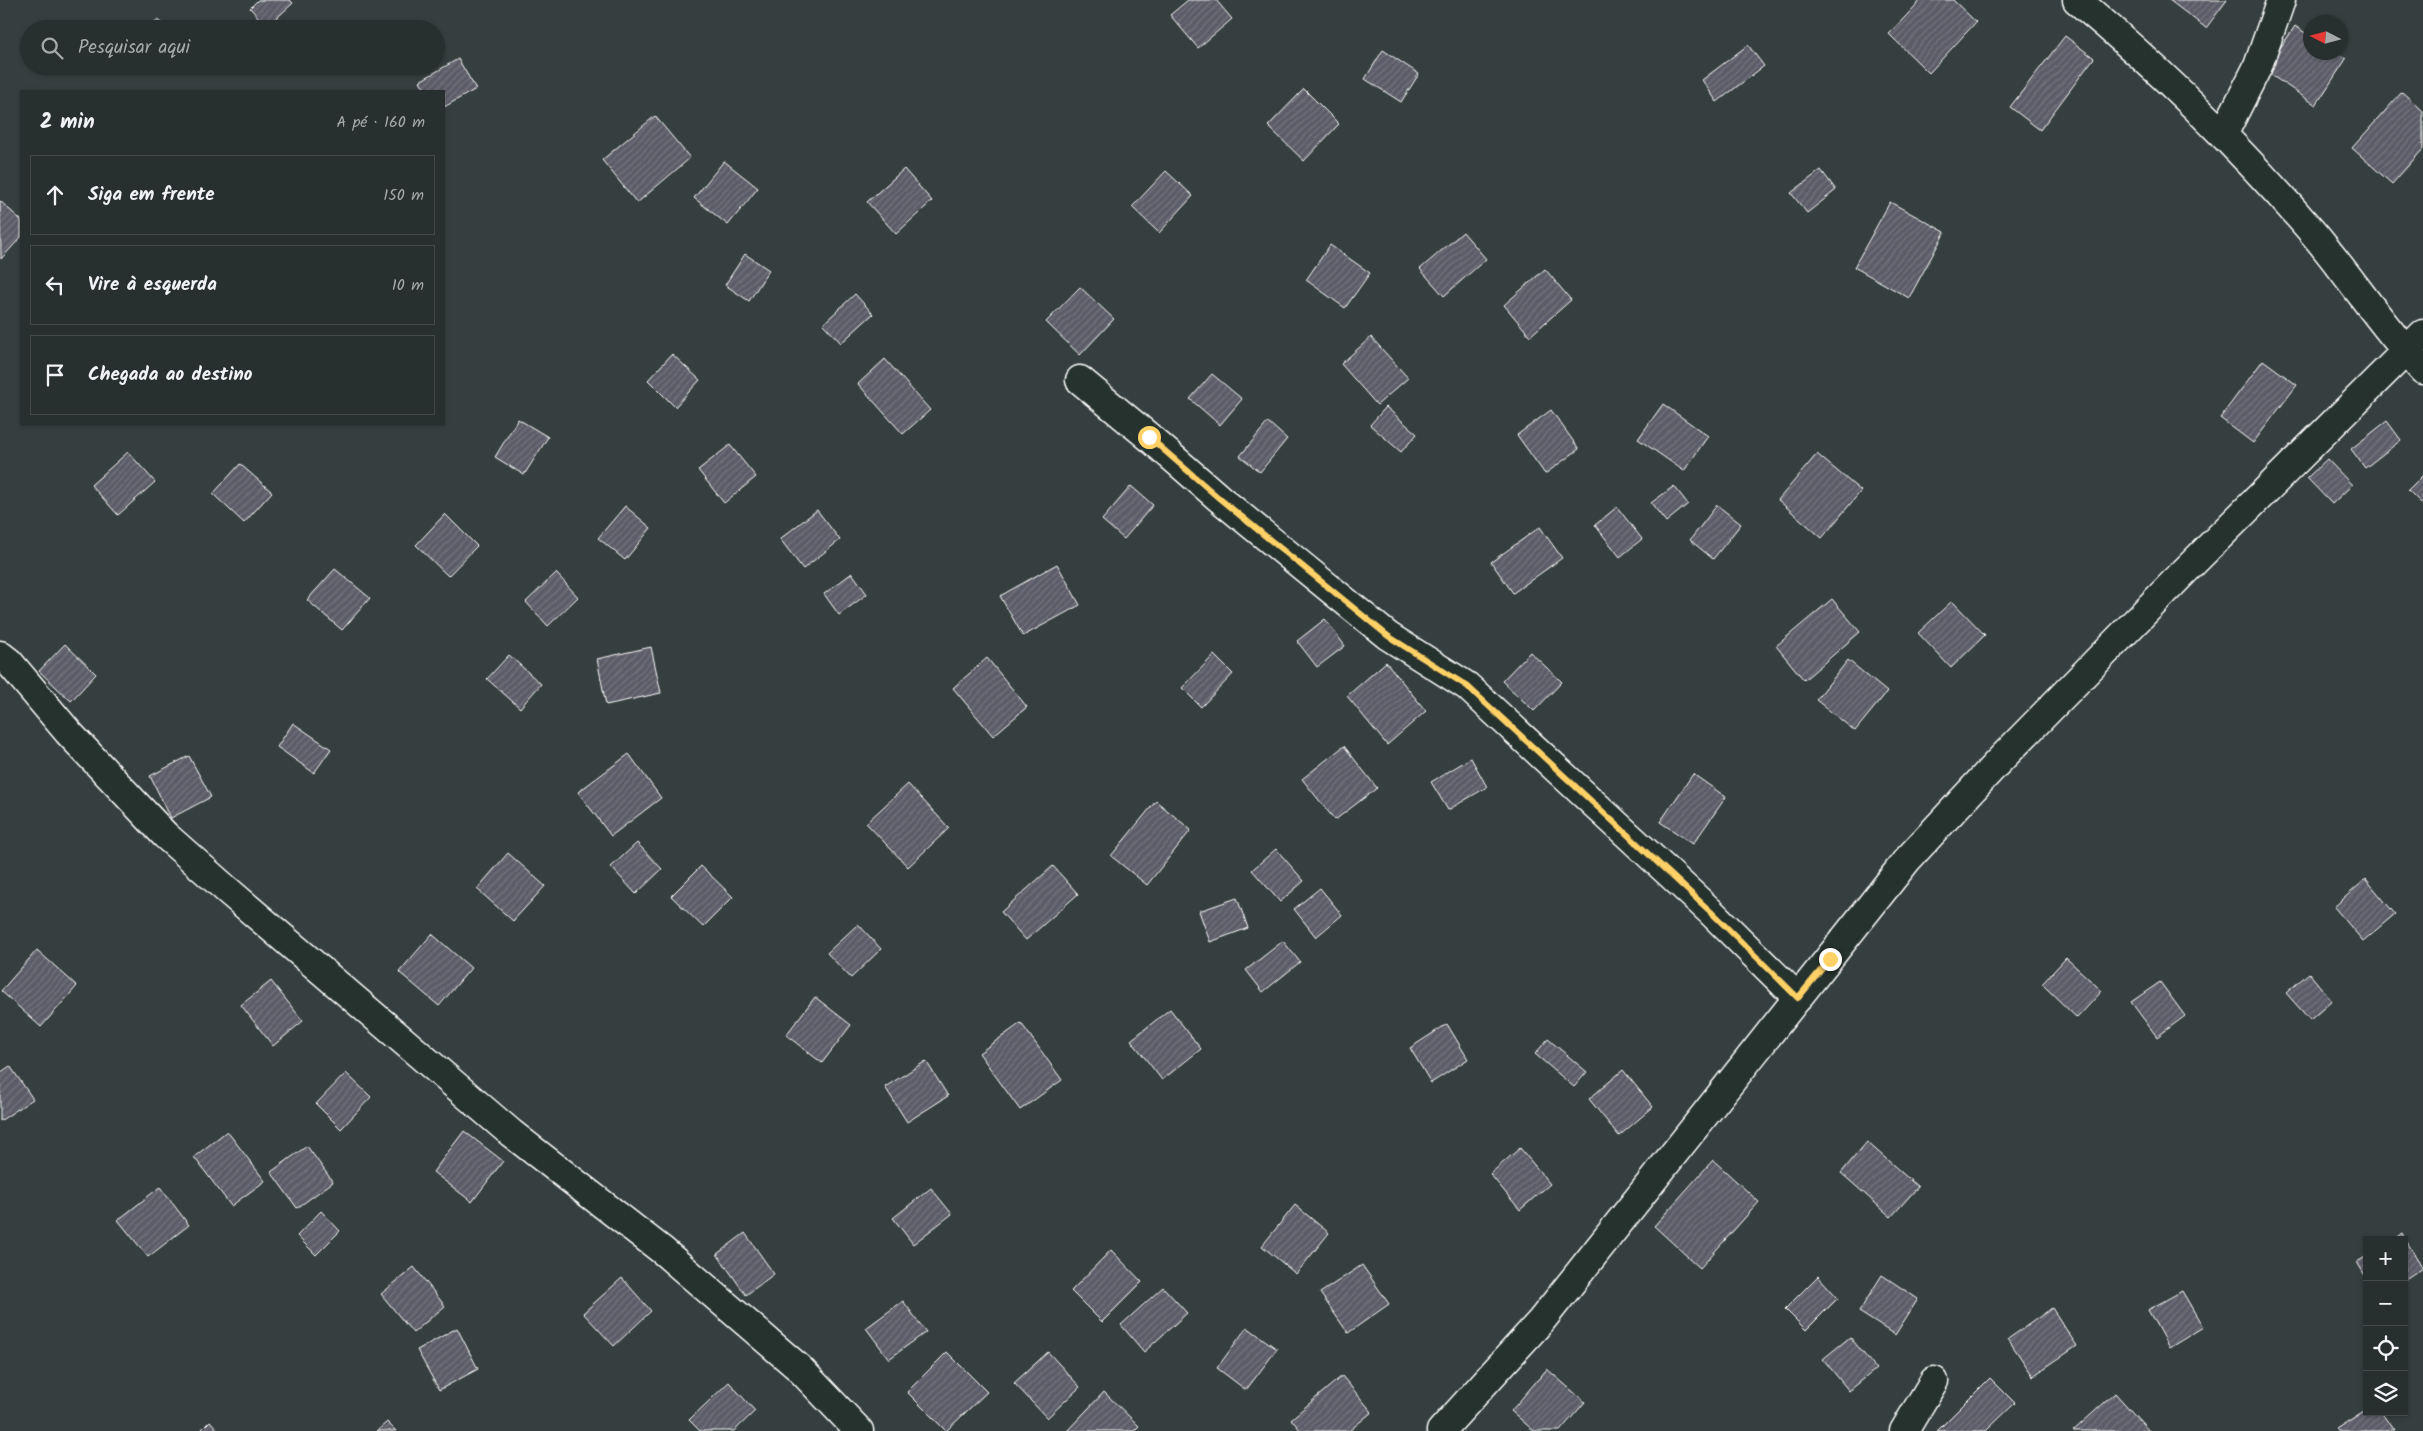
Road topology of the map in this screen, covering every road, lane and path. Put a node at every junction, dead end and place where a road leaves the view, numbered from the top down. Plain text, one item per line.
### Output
1 (2077, 0) edge
2 (2282, 0) edge
3 (2223, 135) junction
4 (2417, 352) edge
5 (1080, 380) dead end
6 (0, 655) edge
7 (1798, 998) junction
8 (1934, 1381) dead end
9 (858, 1431) edge
10 (1441, 1431) edge
11 (1904, 1431) edge

1 - 3 street
2 - 3 street
3 - 4 street
4 - 7 street
5 - 7 street
6 - 9 street
7 - 10 street
8 - 11 street

